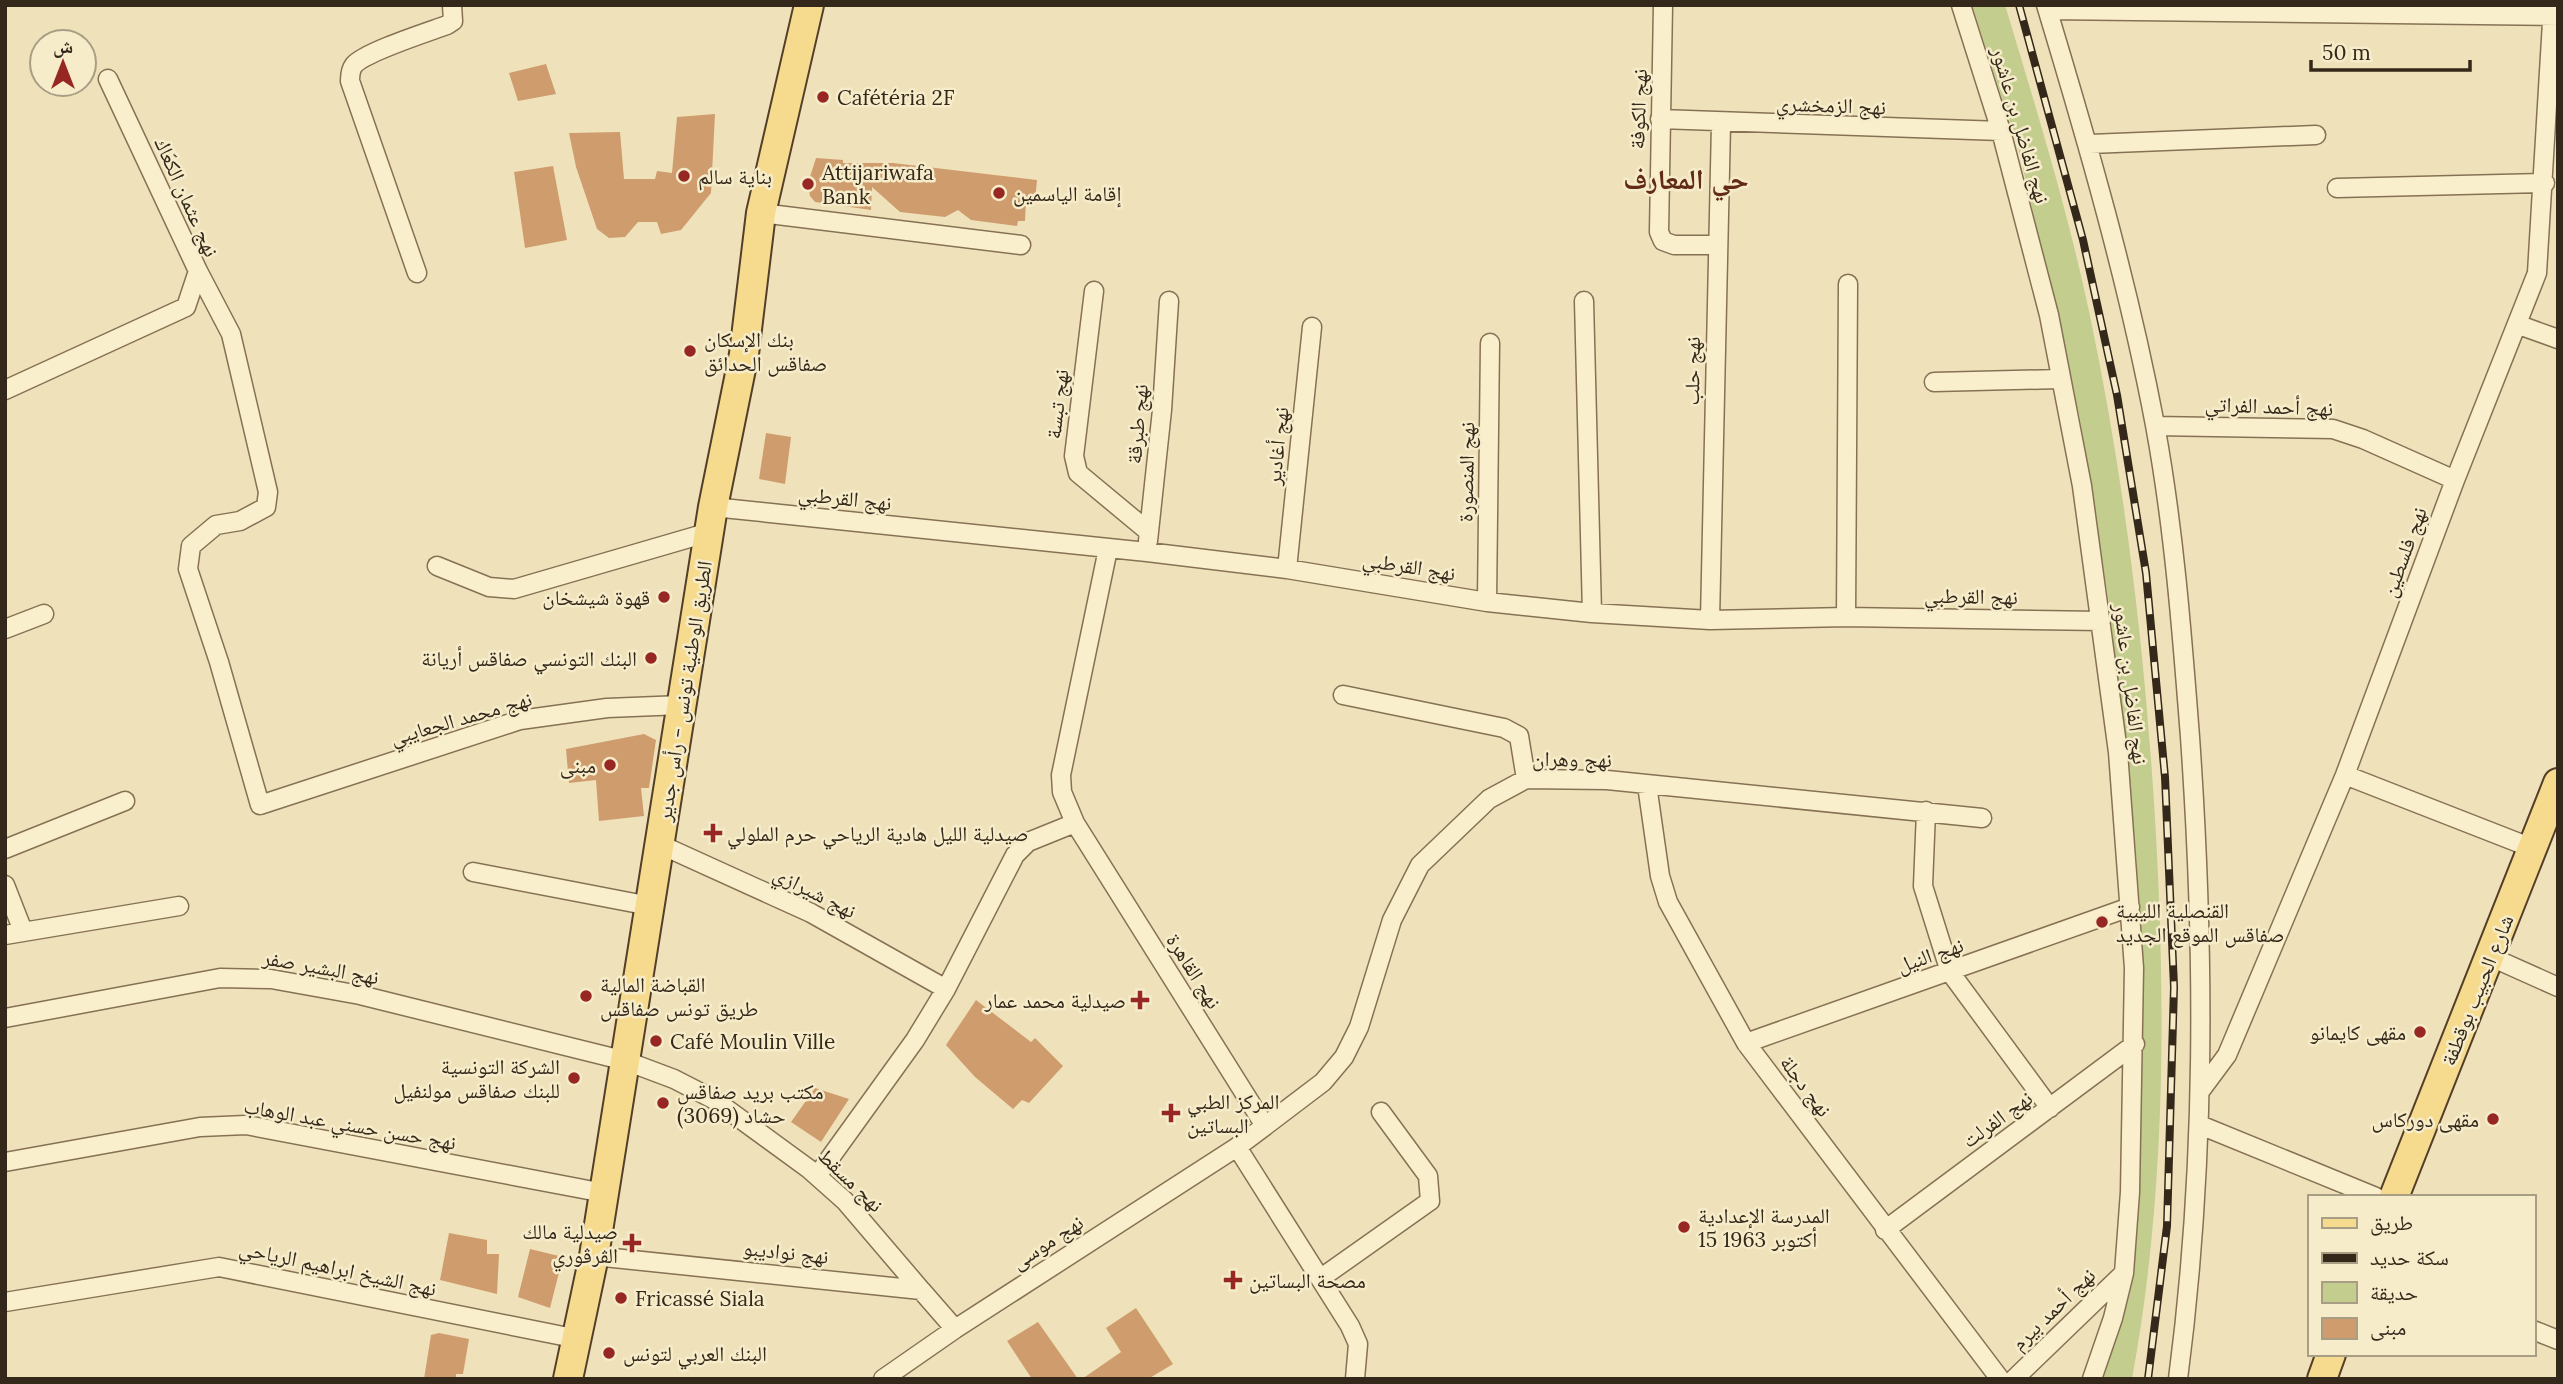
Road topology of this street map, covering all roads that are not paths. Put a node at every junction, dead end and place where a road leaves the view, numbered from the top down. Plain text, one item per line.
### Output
1 (452, 5) edge
2 (809, 5) edge
3 (1663, 5) edge
4 (1961, 5) edge
5 (2047, 8) edge
6 (2554, 12) edge
7 (108, 79) dead end
8 (1660, 120) junction
9 (1721, 124) junction
10 (2001, 131) junction
11 (2316, 135) dead end
12 (2090, 144) junction
13 (2545, 183) junction
14 (2337, 188) dead end
15 (761, 213) junction
16 (1021, 245) dead end
17 (1718, 245) junction
18 (198, 271) junction
19 (417, 273) dead end
20 (1848, 284) dead end
21 (1094, 291) dead end
22 (1169, 300) dead end
23 (1584, 300) dead end
24 (2519, 325) junction
25 (1312, 327) dead end
26 (2558, 339) edge
27 (1490, 343) dead end
28 (2059, 379) junction
29 (1934, 382) dead end
30 (5, 390) edge
31 (2155, 426) junction
32 (2455, 480) junction
33 (711, 520) junction
34 (1149, 532) junction
35 (1108, 549) junction
36 (1147, 552) junction
37 (437, 566) dead end
38 (1287, 569) junction
39 (1488, 602) junction
40 (1592, 613) junction
41 (44, 614) dead end
42 (1846, 617) junction
43 (1710, 620) junction
44 (2101, 621) junction
45 (5, 629) edge
46 (1343, 695) dead end
47 (682, 705) junction
48 (2345, 775) junction
49 (1526, 779) junction
50 (2558, 783) edge
51 (1647, 785) junction
52 (125, 801) dead end
53 (1926, 811) junction
54 (1982, 818) dead end
55 (1075, 823) junction
56 (659, 844) junction
57 (2532, 848) junction
58 (5, 849) edge
59 (473, 872) dead end
60 (5, 884) edge
61 (179, 906) dead end
62 (650, 906) junction
63 (2130, 907) junction
64 (14, 933) edge
65 (2491, 957) junction
66 (1950, 972) junction
67 (2558, 987) edge
68 (946, 989) junction
69 (5, 1018) edge
70 (1746, 1043) junction
71 (2135, 1044) junction
72 (626, 1061) junction
73 (2201, 1090) junction
74 (2050, 1108) junction
75 (1381, 1112) dead end
76 (2200, 1125) junction
77 (1265, 1126) junction
78 (1237, 1147) junction
79 (5, 1162) edge
80 (817, 1176) junction
81 (604, 1193) junction
82 (2371, 1195) edge
83 (2395, 1195) edge
84 (1885, 1230) junction
85 (594, 1256) junction
86 (2124, 1273) junction
87 (1321, 1278) junction
88 (921, 1290) junction
89 (5, 1302) edge
90 (955, 1329) junction
91 (2535, 1332) edge
92 (578, 1339) junction
93 (2558, 1340) edge
94 (2330, 1356) edge
95 (568, 1379) edge
96 (883, 1379) edge
97 (1356, 1379) edge
98 (2000, 1379) edge
99 (2014, 1379) edge
100 (2092, 1379) edge
101 (2178, 1379) edge
102 (2322, 1379) edge

1 - 19 street
2 - 15 main road, الطريق الوطنية تونس - رأس جدير
3 - 8 street, نهج الكوفة
4 - 10 street, نهج الفاضل بن عاشور
5 - 6 street
5 - 12 street
6 - 13 street, نهج فلسطين
7 - 18 street, نهج عثمان الكعّاك
8 - 9 street, نهج الزمخشري
8 - 17 street, نهج الكوفة
9 - 10 street, نهج الزمخشري
9 - 17 street, نهج حلب
10 - 28 street, نهج الفاضل بن عاشور
11 - 12 street
12 - 31 street
13 - 14 street
13 - 24 street, نهج فلسطين
15 - 16 street
15 - 33 main road, الطريق الوطنية تونس - رأس جدير
17 - 43 street, نهج حلب
18 - 30 street, نهج عثمان الكعّاك
18 - 47 street, نهج محمد الجعايبي
20 - 42 street
21 - 34 street, نهج تبسة
22 - 34 street, نهج طبرقة
23 - 40 street
24 - 26 street
24 - 32 street, نهج فلسطين
25 - 38 street, نهج أغادير
27 - 39 street, نهج المنصورة
28 - 29 street
28 - 44 street, نهج الفاضل بن عاشور
31 - 32 street, نهج أحمد الفراتي
31 - 73 street
32 - 48 street, نهج فلسطين
33 - 35 street, نهج القرطبي
33 - 37 street
33 - 47 main road, الطريق الوطنية تونس - رأس جدير
34 - 36 street, نهج طبرقة
35 - 36 street, نهج القرطبي
35 - 55 street, نهج القاهرة
36 - 38 street, نهج القرطبي
38 - 39 street, نهج القرطبي
39 - 40 street, نهج القرطبي
40 - 43 street, نهج القرطبي
41 - 45 street
42 - 43 street, نهج القرطبي
42 - 44 street, نهج القرطبي
44 - 63 street, نهج الفاضل بن عاشور
46 - 49 street
47 - 56 main road, الطريق الوطنية تونس - رأس جدير
48 - 57 street
48 - 73 street, نهج فلسطين
49 - 51 street, نهج وهران
49 - 77 street, نهج وهران
50 - 57 main road, شارع الحبيب بوقطفة
51 - 53 street, نهج وهران
51 - 70 street, نهج دجلة
52 - 58 street
53 - 54 street, نهج وهران
53 - 66 street
55 - 68 street
55 - 77 street, نهج القاهرة
56 - 62 main road, الطريق الوطنية تونس - رأس جدير
56 - 68 street, نهج شيرازي
57 - 65 main road, شارع الحبيب بوقطفة
59 - 62 street
60 - 64 street
61 - 64 street
62 - 72 main road, الطريق الوطنية تونس - رأس جدير
63 - 66 street, نهج النيل
63 - 71 street, نهج الفاضل بن عاشور
65 - 67 street
65 - 83 main road, شارع الحبيب بوقطفة
66 - 70 street, نهج النيل
66 - 74 street
68 - 80 street
69 - 72 street, نهج البشير صفر
70 - 84 street, نهج دجلة
71 - 74 street, نهج الفرلت
71 - 86 street, نهج الفاضل بن عاشور
72 - 80 street, نهج مسقط
72 - 81 main road, الطريق الوطنية تونس - رأس جدير
73 - 76 street
74 - 84 street, نهج الفرلت
75 - 87 street
76 - 82 street
76 - 101 street
77 - 78 street
78 - 87 street
78 - 90 street, نهج موسى
79 - 81 street, نهج حسن حسني عبد الوهاب
80 - 88 street, نهج مسقط
81 - 85 main road, الطريق الوطنية تونس - رأس جدير
84 - 98 street, نهج دجلة
85 - 88 street, نهج نواديبو
85 - 92 main road, الطريق الوطنية تونس - رأس جدير
86 - 99 street, نهج أحمد بيرم
86 - 100 street, نهج الفاضل بن عاشور
87 - 97 street
88 - 90 street
89 - 92 street, نهج الشيخ ابراهيم الرياحي
90 - 96 street, نهج موسى
91 - 93 street
92 - 95 main road, الطريق الوطنية تونس - رأس جدير
94 - 102 main road

